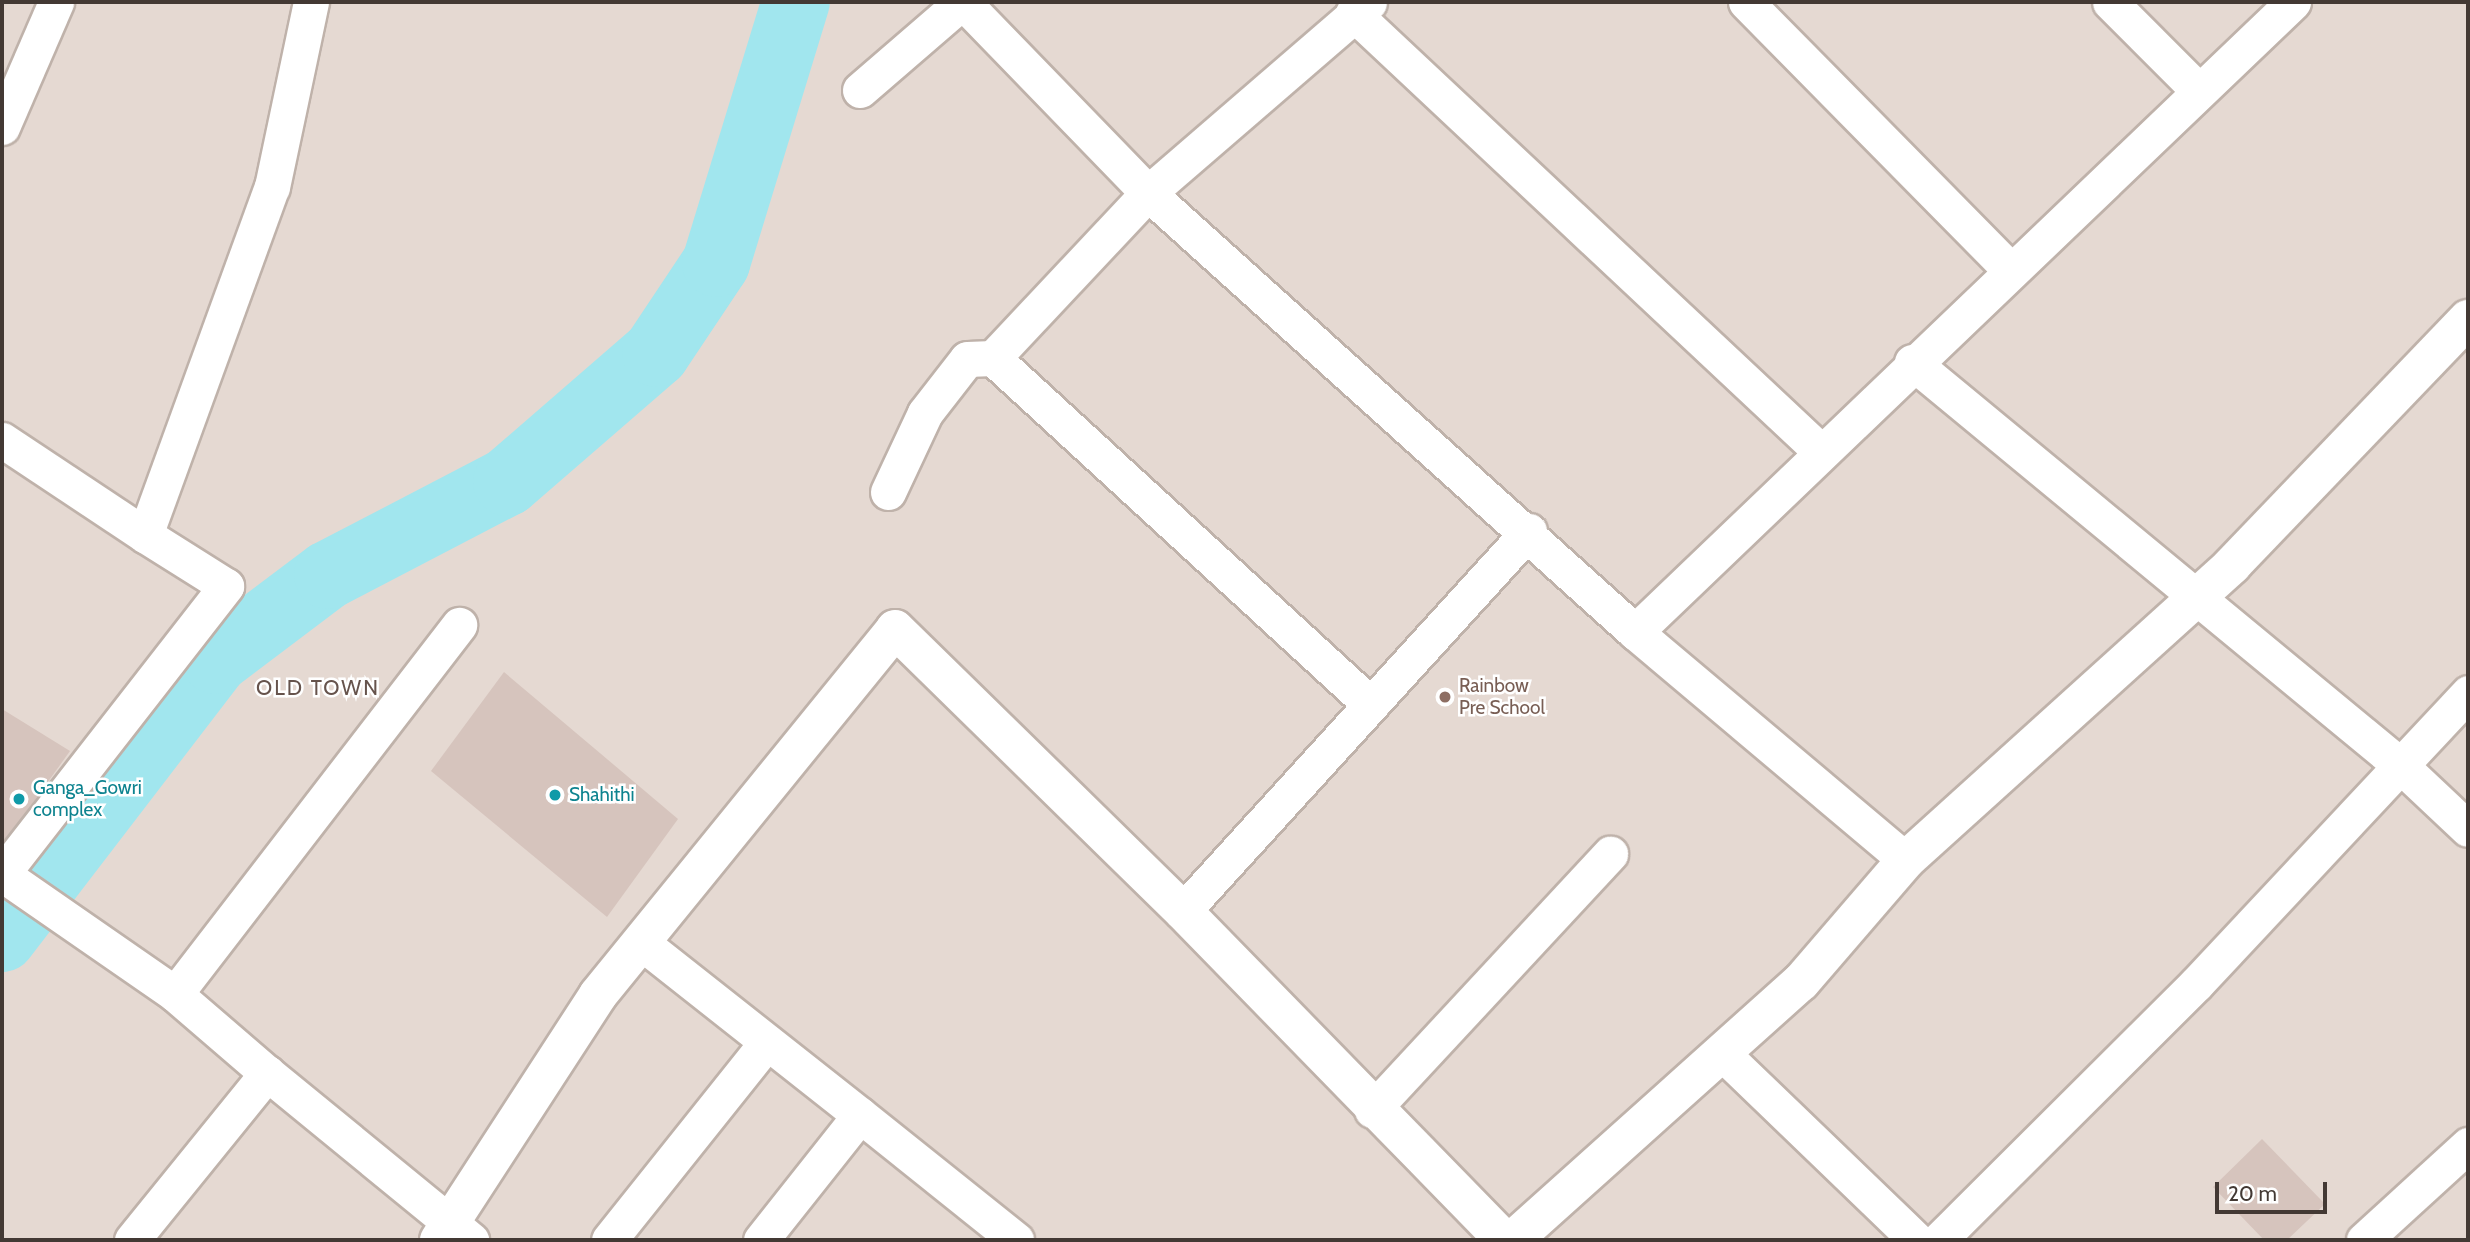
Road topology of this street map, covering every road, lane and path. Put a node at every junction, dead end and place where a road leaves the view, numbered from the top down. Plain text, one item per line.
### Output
1 (56, 2) edge
2 (311, 2) edge
3 (962, 2) edge
4 (1746, 2) edge
5 (2110, 2) edge
6 (2293, 2) edge
7 (1361, 8) edge
8 (860, 90) dead end
9 (2198, 90) junction
10 (2, 127) edge
11 (1148, 193) junction
12 (2010, 270) junction
13 (2468, 319) edge
14 (993, 358) junction
15 (1912, 362) junction
16 (2, 440) edge
17 (1819, 450) junction
18 (888, 492) dead end
19 (1529, 531) junction
20 (145, 535) junction
21 (2194, 599) junction
22 (459, 625) dead end
23 (1635, 632) junction
24 (2468, 693) edge
25 (1371, 705) junction
26 (2400, 765) junction
27 (2468, 829) edge
28 (1610, 854) dead end
29 (1906, 860) junction
30 (2, 874) edge
31 (1183, 911) junction
32 (642, 943) junction
33 (175, 994) junction
34 (767, 1042) junction
35 (1722, 1053) junction
36 (267, 1073) junction
37 (1372, 1110) junction
38 (860, 1115) junction
39 (2468, 1145) edge
40 (454, 1235) edge
41 (132, 1240) edge
42 (609, 1240) edge
43 (761, 1240) edge
44 (1016, 1240) edge
45 (1504, 1240) edge
46 (1513, 1240) edge
47 (1916, 1240) edge
48 (1939, 1240) edge
49 (2364, 1240) edge

1 - 10 street
2 - 20 street
3 - 8 street
3 - 11 street
4 - 12 street
5 - 9 street
6 - 9 street
7 - 11 street
7 - 17 street
9 - 12 street
11 - 14 street
11 - 19 street
12 - 15 street
13 - 21 street
14 - 18 street
14 - 25 street
15 - 17 street
15 - 21 street
16 - 20 street
17 - 23 street
19 - 23 street
19 - 25 street
20 - 30 street
21 - 26 street
21 - 29 street
22 - 33 street
23 - 29 street
24 - 26 street
25 - 31 street
26 - 27 street
26 - 48 street
28 - 37 street
29 - 35 street
30 - 33 street
31 - 32 street
31 - 37 street
32 - 34 street
32 - 40 street
33 - 36 street
34 - 38 street
34 - 42 street
35 - 46 street
35 - 47 street
36 - 40 street
36 - 41 street
37 - 45 street
38 - 43 street
38 - 44 street
39 - 49 street

